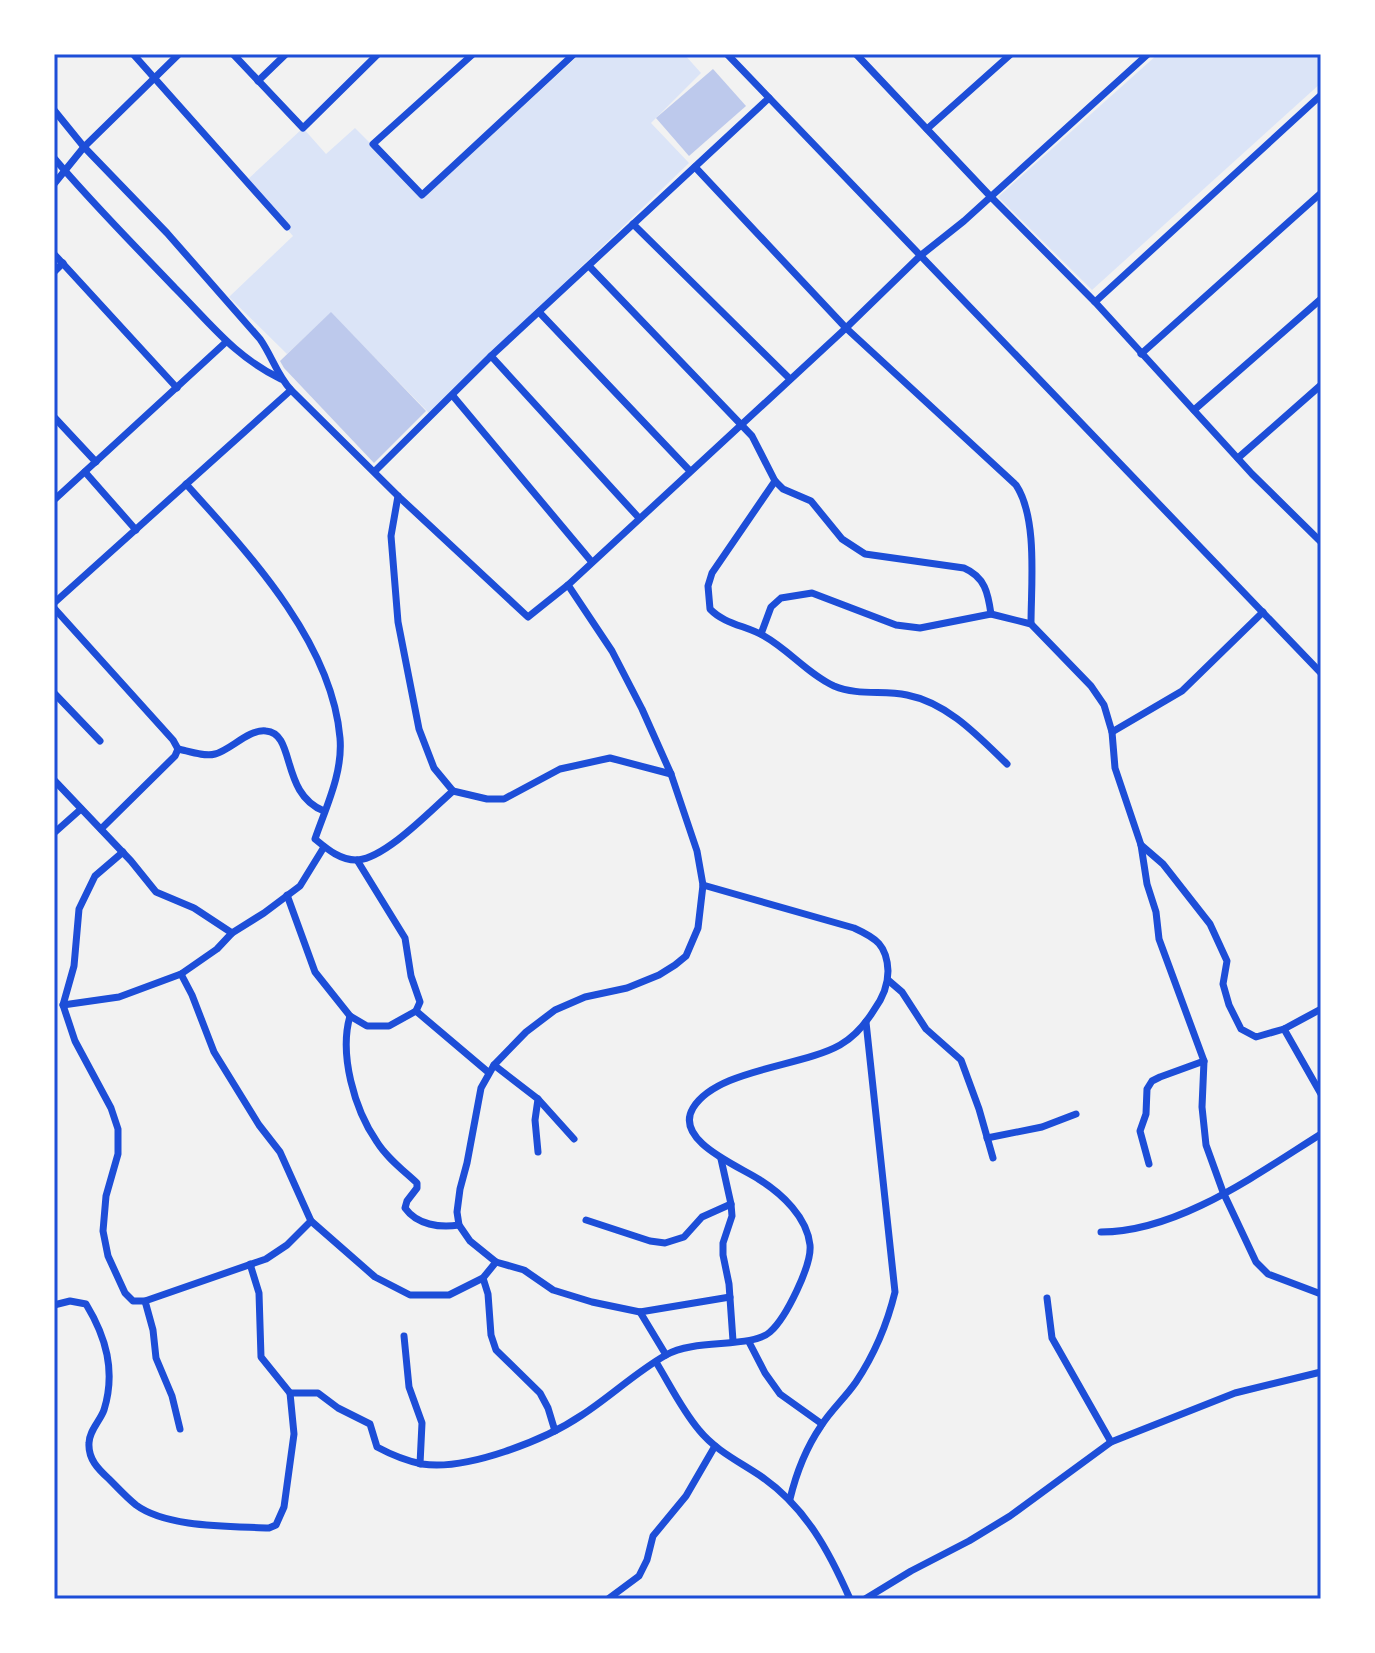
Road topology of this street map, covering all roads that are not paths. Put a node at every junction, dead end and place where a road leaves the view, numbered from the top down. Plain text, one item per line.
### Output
1 (133, 54) edge
2 (179, 54) edge
3 (233, 54) edge
4 (286, 54) edge
5 (378, 54) edge
6 (473, 54) edge
7 (574, 54) edge
8 (727, 54) edge
9 (1011, 54) edge
10 (860, 55) edge
11 (1144, 55) edge
12 (154, 77) junction
13 (258, 81) junction
14 (1321, 95) edge
15 (769, 98) junction
16 (54, 110) edge
17 (927, 129) junction
18 (84, 147) junction
19 (54, 158) edge
20 (695, 167) junction
21 (66, 172) junction
22 (54, 184) edge
23 (1321, 193) edge
24 (991, 197) junction
25 (633, 224) junction
26 (287, 227) dead end
27 (54, 254) edge
28 (920, 256) junction
29 (63, 263) junction
30 (589, 266) junction
31 (54, 272) edge
32 (1321, 299) edge
33 (1095, 302) junction
34 (539, 312) junction
35 (846, 328) junction
36 (226, 342) junction
37 (1141, 354) junction
38 (491, 356) junction
39 (281, 379) junction
40 (790, 379) junction
41 (1321, 385) edge
42 (177, 388) junction
43 (291, 390) junction
44 (453, 396) junction
45 (1194, 410) junction
46 (54, 417) edge
47 (741, 424) junction
48 (1238, 458) junction
49 (96, 462) junction
50 (375, 471) junction
51 (690, 471) junction
52 (85, 472) junction
53 (775, 481) junction
54 (186, 484) junction
55 (398, 496) junction
56 (54, 500) edge
57 (639, 518) junction
58 (136, 530) junction
59 (1321, 542) edge
60 (591, 561) junction
61 (568, 585) junction
62 (54, 605) edge
63 (1263, 612) junction
64 (991, 614) junction
65 (1031, 624) junction
66 (761, 634) junction
67 (1321, 673) edge
68 (54, 693) edge
69 (1112, 732) junction
70 (100, 741) dead end
71 (178, 749) junction
72 (1007, 764) dead end
73 (671, 774) junction
74 (54, 780) edge
75 (453, 791) junction
76 (81, 809) junction
77 (324, 811) junction
78 (101, 829) junction
79 (54, 833) edge
80 (1141, 845) junction
81 (324, 847) junction
82 (123, 852) junction
83 (357, 860) junction
84 (703, 885) junction
85 (287, 895) junction
86 (232, 933) junction
87 (181, 974) junction
88 (888, 980) junction
89 (63, 1005) junction
90 (1321, 1009) edge
91 (416, 1011) junction
92 (350, 1016) junction
93 (866, 1022) junction
94 (1284, 1029) junction
95 (1204, 1061) junction
96 (491, 1068) junction
97 (1321, 1094) edge
98 (538, 1099) junction
99 (1076, 1114) dead end
100 (1321, 1134) edge
101 (987, 1138) junction
102 (574, 1139) dead end
103 (538, 1152) dead end
104 (993, 1158) dead end
105 (721, 1159) junction
106 (1149, 1164) dead end
107 (1223, 1192) junction
108 (731, 1204) junction
109 (586, 1220) dead end
110 (311, 1221) junction
111 (459, 1225) junction
112 (1101, 1232) dead end
113 (496, 1262) junction
114 (250, 1264) junction
115 (483, 1278) junction
116 (1321, 1294) edge
117 (730, 1297) junction
118 (1047, 1298) dead end
119 (145, 1301) junction
120 (54, 1305) edge
121 (640, 1312) junction
122 (404, 1336) dead end
123 (733, 1341) junction
124 (749, 1342) junction
125 (666, 1355) junction
126 (656, 1362) junction
127 (1321, 1372) edge
128 (290, 1393) junction
129 (822, 1424) junction
130 (180, 1429) dead end
131 (555, 1431) junction
132 (1111, 1442) junction
133 (715, 1446) junction
134 (420, 1464) junction
135 (790, 1499) junction
136 (608, 1599) edge
137 (850, 1599) edge
138 (865, 1599) edge

1 - 12 street
2 - 12 street
3 - 13 street
4 - 13 street
5 - 13 street
6 - 7 street
8 - 15 street
9 - 17 street
10 - 17 street
11 - 24 street
12 - 18 street
12 - 26 street
14 - 33 street
15 - 20 street
15 - 28 street
16 - 18 street
17 - 24 street
18 - 21 street
18 - 39 street
19 - 21 street
20 - 25 street
20 - 35 street
21 - 22 street
21 - 36 street
23 - 37 street
24 - 28 street
24 - 33 street
25 - 30 street
25 - 40 street
27 - 29 street
28 - 35 street
28 - 63 street
29 - 31 street
29 - 42 street
30 - 34 street
30 - 47 street
32 - 45 street
33 - 37 street
34 - 38 street
34 - 51 street
35 - 40 street
35 - 65 street
36 - 39 street
36 - 42 street
37 - 45 street
38 - 44 street
38 - 57 street
39 - 43 street
40 - 47 street
41 - 48 street
42 - 49 street
43 - 50 street
43 - 54 street
44 - 50 street
44 - 60 street
45 - 48 street
46 - 49 street
47 - 51 street
47 - 53 street
48 - 59 street
49 - 52 street
50 - 55 street
51 - 57 street
52 - 56 street
52 - 58 street
53 - 64 street
53 - 66 street
54 - 58 street
54 - 77 street
55 - 61 street
55 - 75 street
57 - 60 street
58 - 62 street
60 - 61 street
61 - 73 street
62 - 71 street
63 - 67 street
63 - 69 street
64 - 65 street
64 - 66 street
65 - 69 street
66 - 72 street
68 - 70 street
69 - 80 street
71 - 77 street
71 - 78 street
73 - 75 street
73 - 84 street
74 - 76 street
75 - 83 street
76 - 78 street
76 - 79 street
77 - 81 street
78 - 82 street
80 - 94 street
80 - 95 street
81 - 83 street
81 - 85 street
82 - 86 street
82 - 89 street
83 - 91 street
84 - 88 street
84 - 96 street
85 - 86 street
85 - 92 street
86 - 87 street
87 - 89 street
87 - 110 street
88 - 93 street
88 - 101 street
89 - 119 street
90 - 94 street
91 - 92 street
91 - 96 street
92 - 111 street
93 - 105 street
93 - 129 street
94 - 97 street
95 - 106 street
95 - 107 street
96 - 98 street
96 - 111 street
98 - 102 street
98 - 103 street
99 - 101 street
100 - 107 street
101 - 104 street
105 - 108 street
105 - 124 street
107 - 112 street
107 - 116 street
108 - 109 street
108 - 117 street
110 - 114 street
110 - 115 street
111 - 113 street
113 - 115 street
113 - 121 street
114 - 119 street
114 - 128 street
115 - 131 street
117 - 121 street
117 - 123 street
118 - 132 street
119 - 130 street
120 - 128 street
121 - 125 street
122 - 134 street
123 - 124 street
123 - 125 street
124 - 129 street
125 - 126 street
126 - 131 street
126 - 133 street
127 - 132 street
128 - 134 street
129 - 135 street
131 - 134 street
132 - 138 street
133 - 135 street
133 - 136 street
135 - 137 street

